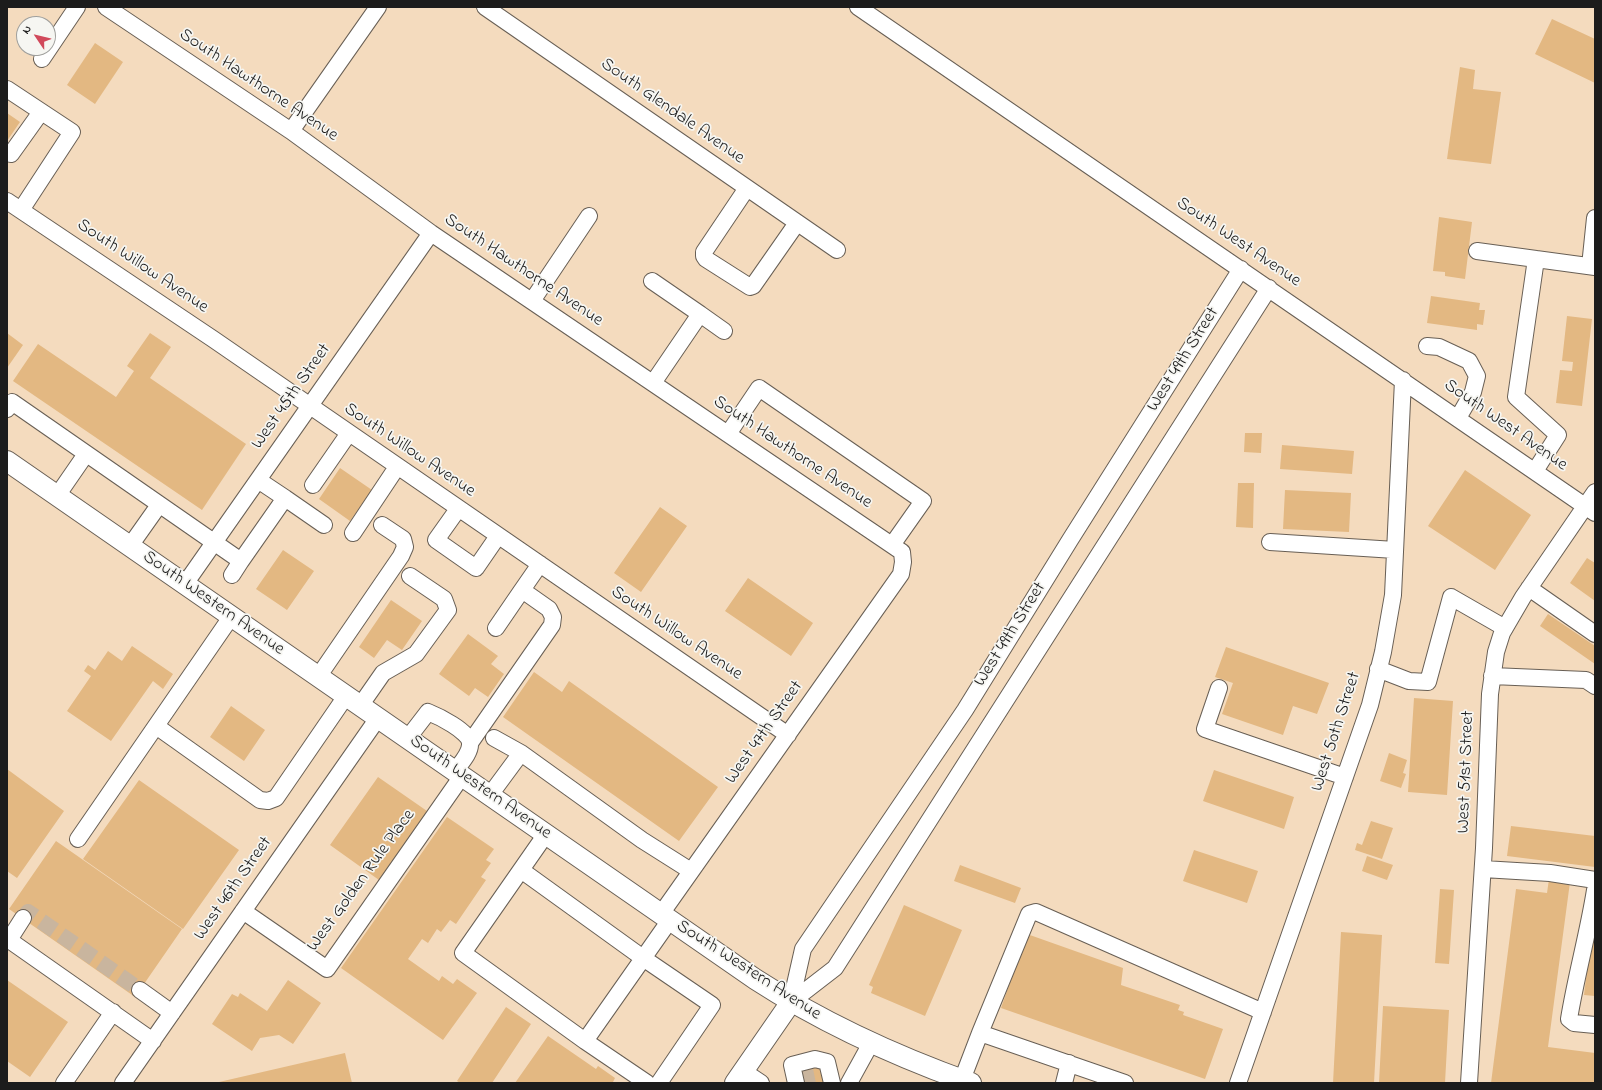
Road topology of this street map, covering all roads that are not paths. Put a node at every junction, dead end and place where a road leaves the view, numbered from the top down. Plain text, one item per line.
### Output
1 (77, 7) edge
2 (106, 7) edge
3 (378, 7) edge
4 (485, 7) edge
5 (858, 7) edge
6 (42, 59) dead end
7 (7, 89) edge
8 (41, 112) junction
9 (291, 131) junction
10 (11, 154) dead end
11 (747, 188) junction
12 (7, 200) edge
13 (21, 210) junction
14 (589, 216) dead end
15 (1595, 218) edge
16 (797, 223) junction
17 (431, 233) junction
18 (837, 250) dead end
19 (1477, 252) dead end
20 (1536, 259) junction
21 (1592, 267) edge
22 (1241, 269) junction
23 (652, 281) dead end
24 (1269, 288) junction
25 (532, 301) junction
26 (700, 314) junction
27 (724, 331) dead end
28 (1427, 346) dead end
29 (1403, 380) junction
30 (653, 383) junction
31 (309, 406) junction
32 (7, 409) edge
33 (1458, 418) junction
34 (349, 433) junction
35 (728, 434) junction
36 (86, 454) junction
37 (7, 461) edge
38 (397, 467) junction
39 (1535, 471) junction
40 (258, 480) junction
41 (313, 485) dead end
42 (1595, 492) edge
43 (57, 496) junction
44 (285, 498) junction
45 (159, 505) junction
46 (458, 509) junction
47 (1591, 510) edge
48 (324, 525) dead end
49 (382, 525) dead end
50 (353, 533) dead end
51 (498, 536) junction
52 (214, 542) junction
53 (1270, 542) dead end
54 (892, 545) junction
55 (130, 546) junction
56 (1395, 550) junction
57 (241, 561) junction
58 (540, 564) junction
59 (900, 574) joint
60 (232, 575) dead end
61 (410, 576) dead end
62 (185, 584) junction
63 (1529, 588) junction
64 (522, 590) junction
65 (231, 617) junction
66 (496, 628) dead end
67 (1505, 628) junction
68 (1595, 634) edge
69 (1378, 669) junction
70 (1492, 676) junction
71 (318, 677) junction
72 (1595, 686) edge
73 (1219, 688) dead end
74 (353, 701) junction
75 (378, 718) junction
76 (156, 726) junction
77 (788, 735) junction
78 (408, 738) junction
79 (494, 738) dead end
80 (470, 743) junction
81 (521, 753) junction
82 (458, 774) junction
83 (1345, 777) junction
84 (490, 795) junction
85 (546, 834) junction
86 (78, 839) dead end
87 (1483, 869) junction
88 (521, 870) junction
89 (691, 871) junction
90 (1595, 880) edge
91 (1595, 890) edge
92 (243, 911) junction
93 (665, 917) junction
94 (23, 918) dead end
95 (8, 939) edge
96 (643, 958) junction
97 (140, 990) tunnel mouth
98 (791, 1002) junction
99 (113, 1012) junction
100 (172, 1012) junction
101 (1263, 1012) junction
102 (1595, 1025) edge
103 (980, 1033) junction
104 (152, 1041) junction
105 (585, 1041) junction
106 (871, 1043) junction
107 (1069, 1064) junction
108 (739, 1077) edge
109 (829, 1077) edge
110 (956, 1080) edge
111 (797, 1081) edge
112 (64, 1083) edge
113 (123, 1083) edge
114 (647, 1083) edge
115 (659, 1083) edge
116 (761, 1083) edge
117 (849, 1083) edge
118 (1064, 1083) edge
119 (1125, 1083) edge
120 (1238, 1083) edge
121 (1469, 1083) edge

1 - 6 street
2 - 9 street, South Hawthorne Avenue
3 - 9 street
4 - 11 street, South Glendale Avenue
5 - 22 street, South West Avenue
7 - 8 street
8 - 10 street
8 - 13 street
9 - 17 street, South Hawthorne Avenue
11 - 16 street, South Glendale Avenue
11 - 16 street
12 - 13 street, South Willow Avenue
13 - 31 street, South Willow Avenue
14 - 25 street
15 - 21 street
16 - 18 street, South Glendale Avenue
17 - 25 street, South Hawthorne Avenue
17 - 31 street, West 45th Street
19 - 20 street
20 - 21 street
20 - 39 street
22 - 24 street, South West Avenue
22 - 98 street, West 49th Street
23 - 26 street
24 - 29 street, South West Avenue
24 - 98 street, West 49th Street
25 - 30 street, South Hawthorne Avenue
26 - 27 street
26 - 30 street
28 - 33 street
29 - 33 street, South West Avenue
29 - 56 street, West 50th Street
30 - 35 street, South Hawthorne Avenue
31 - 34 street, South Willow Avenue
31 - 40 street, West 45th Street
32 - 36 street
33 - 39 street, South West Avenue
34 - 38 street, South Willow Avenue
34 - 41 street
35 - 54 street, South Hawthorne Avenue
35 - 54 street
36 - 43 street
36 - 45 street
37 - 43 main road, South Western Avenue
38 - 46 street, South Willow Avenue
38 - 50 street
39 - 47 street, South West Avenue
40 - 44 street
40 - 52 street, West 45th Street
42 - 47 street, West 51st Street
43 - 55 main road, South Western Avenue
44 - 48 street
44 - 57 street
45 - 52 street
45 - 55 street
46 - 51 street, South Willow Avenue
46 - 51 street
47 - 63 street, West 51st Street
49 - 71 street
51 - 58 street, South Willow Avenue
52 - 57 street
52 - 62 street, West 45th Street
53 - 56 street
54 - 59 street, South Hawthorne Avenue
55 - 62 main road, South Western Avenue
56 - 69 street, West 50th Street
57 - 60 street
58 - 64 street
58 - 77 street, South Willow Avenue
59 - 77 street, West 47th Street
61 - 74 street
62 - 65 main road, South Western Avenue
63 - 67 street, West 51st Street
63 - 68 street
64 - 66 street
64 - 80 street
65 - 71 main road, South Western Avenue
65 - 76 street
67 - 69 street
67 - 70 street, West 51st Street
69 - 83 street, West 50th Street
70 - 72 street
70 - 87 street, West 51st Street
71 - 74 main road, South Western Avenue
73 - 83 street
74 - 75 main road, South Western Avenue
74 - 76 street
75 - 78 main road, South Western Avenue
75 - 92 street, West 46th Street
76 - 86 street
77 - 89 street, West 47th Street
78 - 80 street
78 - 82 main road, South Western Avenue
79 - 81 street
80 - 82 street
81 - 84 street
81 - 89 street
82 - 84 main road, South Western Avenue
82 - 92 street, West Golden Rule Place
83 - 101 street, West 50th Street
84 - 85 main road, South Western Avenue
85 - 88 street
85 - 93 main road, South Western Avenue
87 - 90 street
87 - 121 street, West 51st Street
88 - 96 street
88 - 105 street
89 - 93 street, West 47th Street
91 - 102 street
92 - 100 street, West 46th Street
93 - 96 street, West 47th Street
93 - 98 main road, South Western Avenue
94 - 95 street
95 - 99 street
96 - 105 street, West 47th Street
96 - 115 street
97 - 100 street
98 - 106 main road, South Western Avenue
98 - 108 main road, West 49th Street
99 - 104 street
99 - 112 street
100 - 104 street, West 46th Street
101 - 103 street
101 - 120 street, West 50th Street
103 - 107 street
103 - 110 street
104 - 113 street, West 46th Street
105 - 114 street
106 - 110 main road, South Western Avenue
106 - 117 street
107 - 118 street
107 - 119 street
108 - 116 street
109 - 111 street

